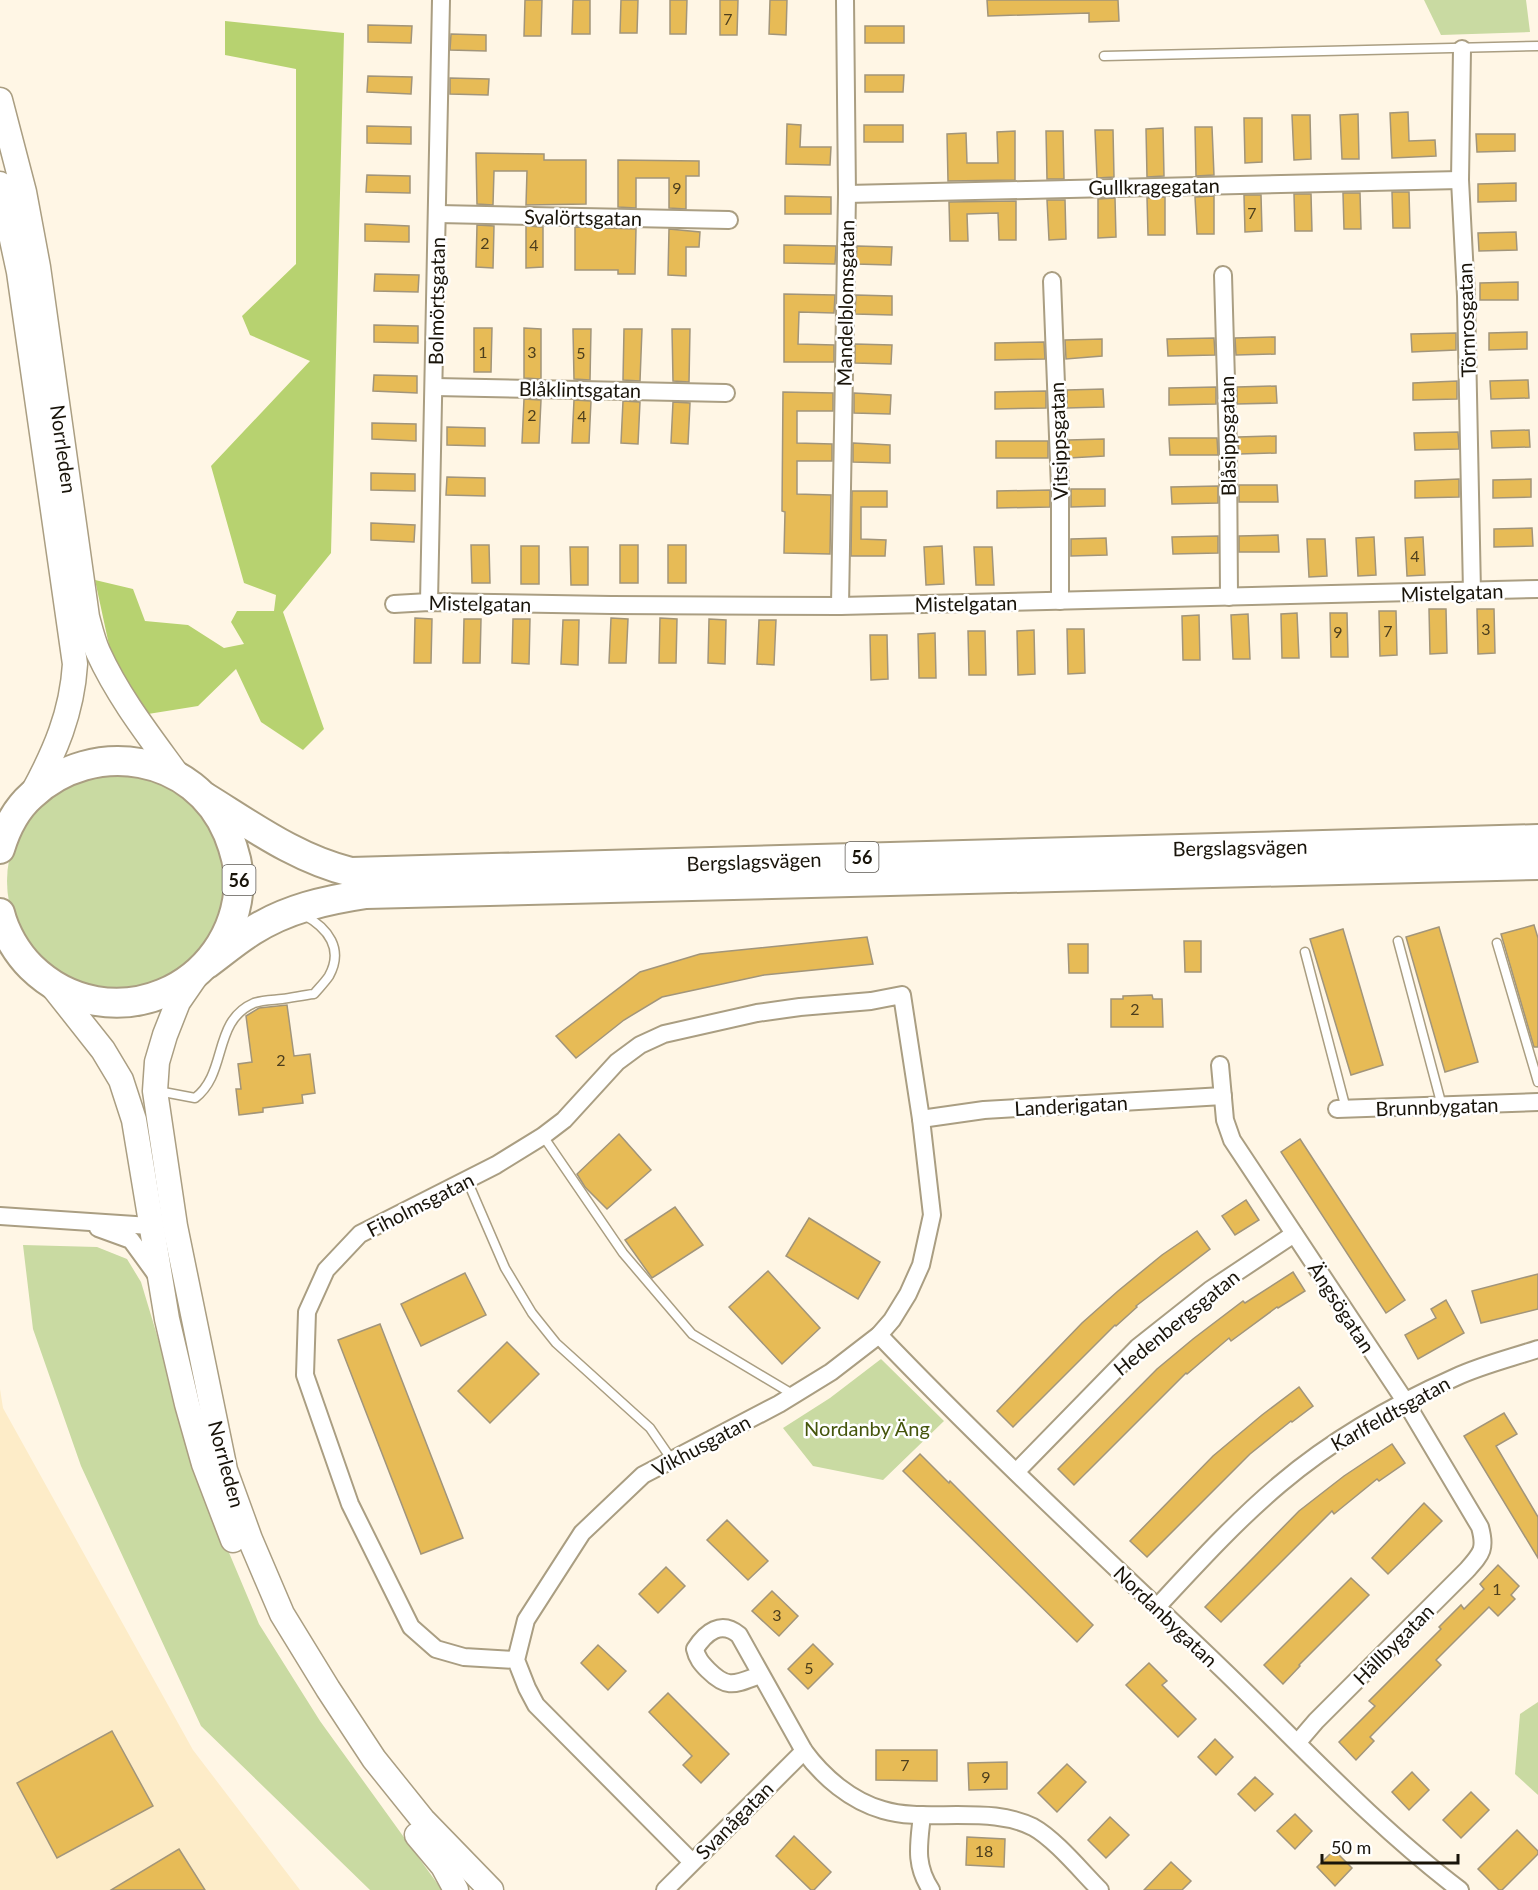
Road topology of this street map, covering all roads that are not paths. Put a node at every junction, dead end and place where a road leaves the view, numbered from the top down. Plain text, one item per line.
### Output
1 (441, 0) edge
2 (845, 0) edge
3 (1538, 46) edge
4 (1462, 49) junction
5 (1104, 56) dead end
6 (0, 100) edge
7 (1460, 180) junction
8 (0, 184) edge
9 (847, 194) junction
10 (438, 214) junction
11 (729, 220) dead end
12 (1223, 275) dead end
13 (1052, 281) dead end
14 (435, 387) junction
15 (726, 393) dead end
16 (1538, 589) edge
17 (1472, 592) junction
18 (1229, 597) junction
19 (1060, 601) junction
20 (429, 602) junction
21 (394, 604) dead end
22 (840, 606) junction
23 (180, 777) junction
24 (205, 797) junction
25 (28, 798) junction
26 (0, 821) edge
27 (1538, 840) edge
28 (0, 849) edge
29 (1538, 865) edge
30 (296, 910) junction
31 (0, 913) edge
32 (1398, 941) dead end
33 (1497, 943) dead end
34 (0, 952) edge
35 (1305, 952) dead end
36 (202, 969) junction
37 (45, 979) junction
38 (902, 995) joint
39 (1220, 1065) dead end
40 (1538, 1082) edge
41 (155, 1091) junction
42 (1223, 1096) junction
43 (1538, 1102) edge
44 (1442, 1106) junction
45 (1342, 1109) joint
46 (921, 1119) junction
47 (543, 1136) junction
48 (467, 1180) junction
49 (0, 1216) edge
50 (81, 1221) junction
51 (150, 1226) junction
52 (175, 1226) junction
53 (1294, 1234) junction
54 (161, 1282) junction
55 (879, 1335) junction
56 (1538, 1349) edge
57 (794, 1395) junction
58 (1405, 1401) junction
59 (672, 1460) junction
60 (1016, 1472) junction
61 (1483, 1544) joint
62 (1157, 1607) junction
63 (516, 1660) junction
64 (760, 1675) dead end
65 (1298, 1742) junction
66 (804, 1750) junction
67 (922, 1815) junction
68 (692, 1862) junction
69 (456, 1890) edge
70 (491, 1890) edge
71 (665, 1890) edge
72 (932, 1890) edge
73 (1100, 1890) edge
74 (1460, 1890) edge

1 - 10 street, Bolmörtsgatan
2 - 9 street, Mandelblomsgatan
3 - 4 lane
4 - 5 lane
4 - 7 street, Törnrosgatan
6 - 23 main road, Norrleden
7 - 9 street, Gullkragegatan
7 - 17 street, Törnrosgatan
8 - 25 main road, Norrleden
9 - 22 street, Mandelblomsgatan
10 - 11 street, Svalörtsgatan
10 - 14 street, Bolmörtsgatan
12 - 18 street, Blåsippsgatan
13 - 19 street, Vitsippsgatan
14 - 15 street, Blåklintsgatan
14 - 20 street, Bolmörtsgatan
16 - 17 street, Mistelgatan
17 - 18 street, Mistelgatan
18 - 19 street, Mistelgatan
19 - 22 street, Mistelgatan
20 - 21 street, Mistelgatan
20 - 22 street, Mistelgatan
23 - 24 highway, 56
23 - 25 highway, 56
24 - 27 highway, Bergslagsvägen / 56
24 - 36 highway, 56
25 - 26 highway, 56
25 - 28 highway, 56
29 - 30 highway, Bergslagsvägen / 56
30 - 36 highway, Bergslagsvägen / 56
30 - 41 lane
31 - 37 highway, 56
32 - 44 lane
33 - 40 lane
34 - 37 highway, 56
35 - 45 lane
36 - 37 highway, 56
36 - 41 main road, Norrleden
37 - 51 main road, Norrleden
38 - 46 street, Vikhusgatan
38 - 47 street, Fiholmsgatan
39 - 42 street, Ängsögatan
41 - 52 main road, Norrleden
42 - 46 street, Landerigatan
42 - 53 street, Ängsögatan
43 - 44 street, Brunnbygatan
44 - 45 street, Brunnbygatan
46 - 55 street, Vikhusgatan
47 - 48 street, Fiholmsgatan
47 - 57 lane
48 - 59 lane
48 - 63 street, Fiholmsgatan
49 - 50 street
50 - 51 street
50 - 54 street
51 - 52 main road
51 - 54 main road, Norrleden
52 - 70 main road, Norrleden
53 - 58 street, Ängsögatan
53 - 60 street, Hedenbergsgatan
54 - 69 main road, Norrleden
55 - 57 street, Vikhusgatan
55 - 60 street, Nordanbygatan
56 - 58 street, Karlfeldtsgatan
57 - 59 street, Vikhusgatan
58 - 61 street, Ängsögatan
58 - 62 street, Karlfeldtsgatan
59 - 63 street, Vikhusgatan
60 - 62 street, Nordanbygatan
61 - 65 street, Hällbygatan
62 - 65 street, Nordanbygatan
63 - 68 street
64 - 66 street
65 - 74 street, Nordanbygatan
66 - 67 street
66 - 68 street, Svanågatan
67 - 72 street
67 - 73 street
68 - 71 street, Svanågatan

